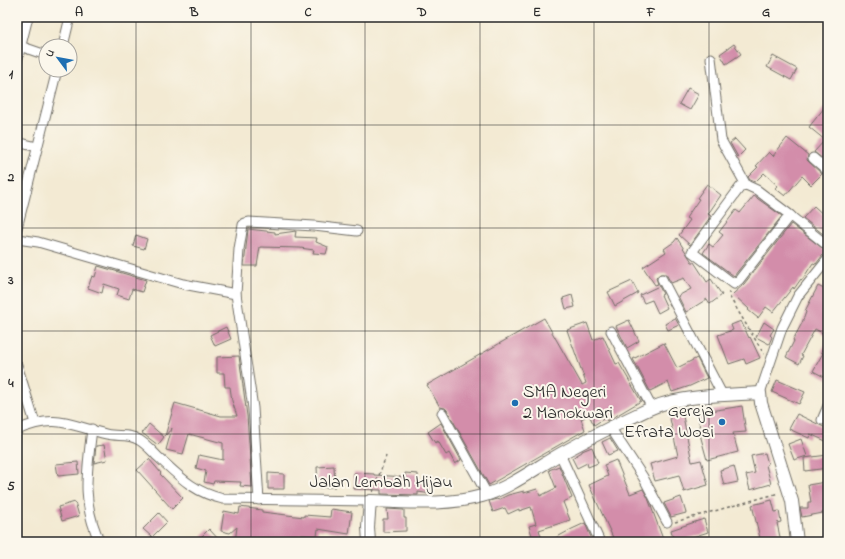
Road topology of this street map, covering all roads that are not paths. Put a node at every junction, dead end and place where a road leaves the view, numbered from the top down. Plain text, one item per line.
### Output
1 (28, 17) edge
2 (70, 17) edge
3 (65, 38) edge
4 (19, 46) edge
5 (38, 52) edge
6 (711, 58) dead end
7 (17, 61) edge
8 (55, 78) edge
9 (17, 142) edge
10 (38, 147) junction
11 (813, 158) dead end
12 (828, 171) edge
13 (746, 185) junction
14 (790, 215) junction
15 (17, 228) edge
16 (357, 231) dead end
17 (17, 239) edge
18 (828, 246) edge
19 (828, 259) edge
20 (662, 279) dead end
21 (236, 294) junction
22 (611, 331) dead end
23 (17, 365) edge
24 (760, 393) junction
25 (723, 396) junction
26 (828, 406) edge
27 (652, 408) junction
28 (442, 413) dead end
29 (822, 420) dead end
30 (35, 423) junction
31 (610, 427) junction
32 (92, 429) junction
33 (17, 430) edge
34 (560, 454) junction
35 (485, 495) junction
36 (259, 500) junction
37 (370, 501) junction
38 (667, 522) road end
39 (100, 542) edge
40 (369, 542) edge
41 (600, 542) edge
42 (798, 542) edge

1 - 4 street
2 - 3 street
4 - 5 street
4 - 7 street
6 - 13 street
8 - 10 street
9 - 10 street
10 - 15 street
11 - 12 street
13 - 14 street
13 - 14 street
14 - 18 street
16 - 21 street
17 - 21 street
19 - 24 street
20 - 25 street
21 - 36 street
22 - 27 street
23 - 30 street
24 - 25 street, Jalan Lembah Hijau
24 - 42 street
25 - 27 street, Jalan Lembah Hijau
26 - 29 street
27 - 31 street, Jalan Lembah Hijau
28 - 35 street
30 - 32 street, Jalan Lembah Hijau
30 - 33 street, Jalan Lembah Hijau
31 - 34 street, Jalan Lembah Hijau
31 - 38 street
32 - 36 street, Jalan Lembah Hijau
32 - 39 street
34 - 35 street, Jalan Lembah Hijau
34 - 41 street
35 - 37 street, Jalan Lembah Hijau
36 - 37 street, Jalan Lembah Hijau
37 - 40 street

